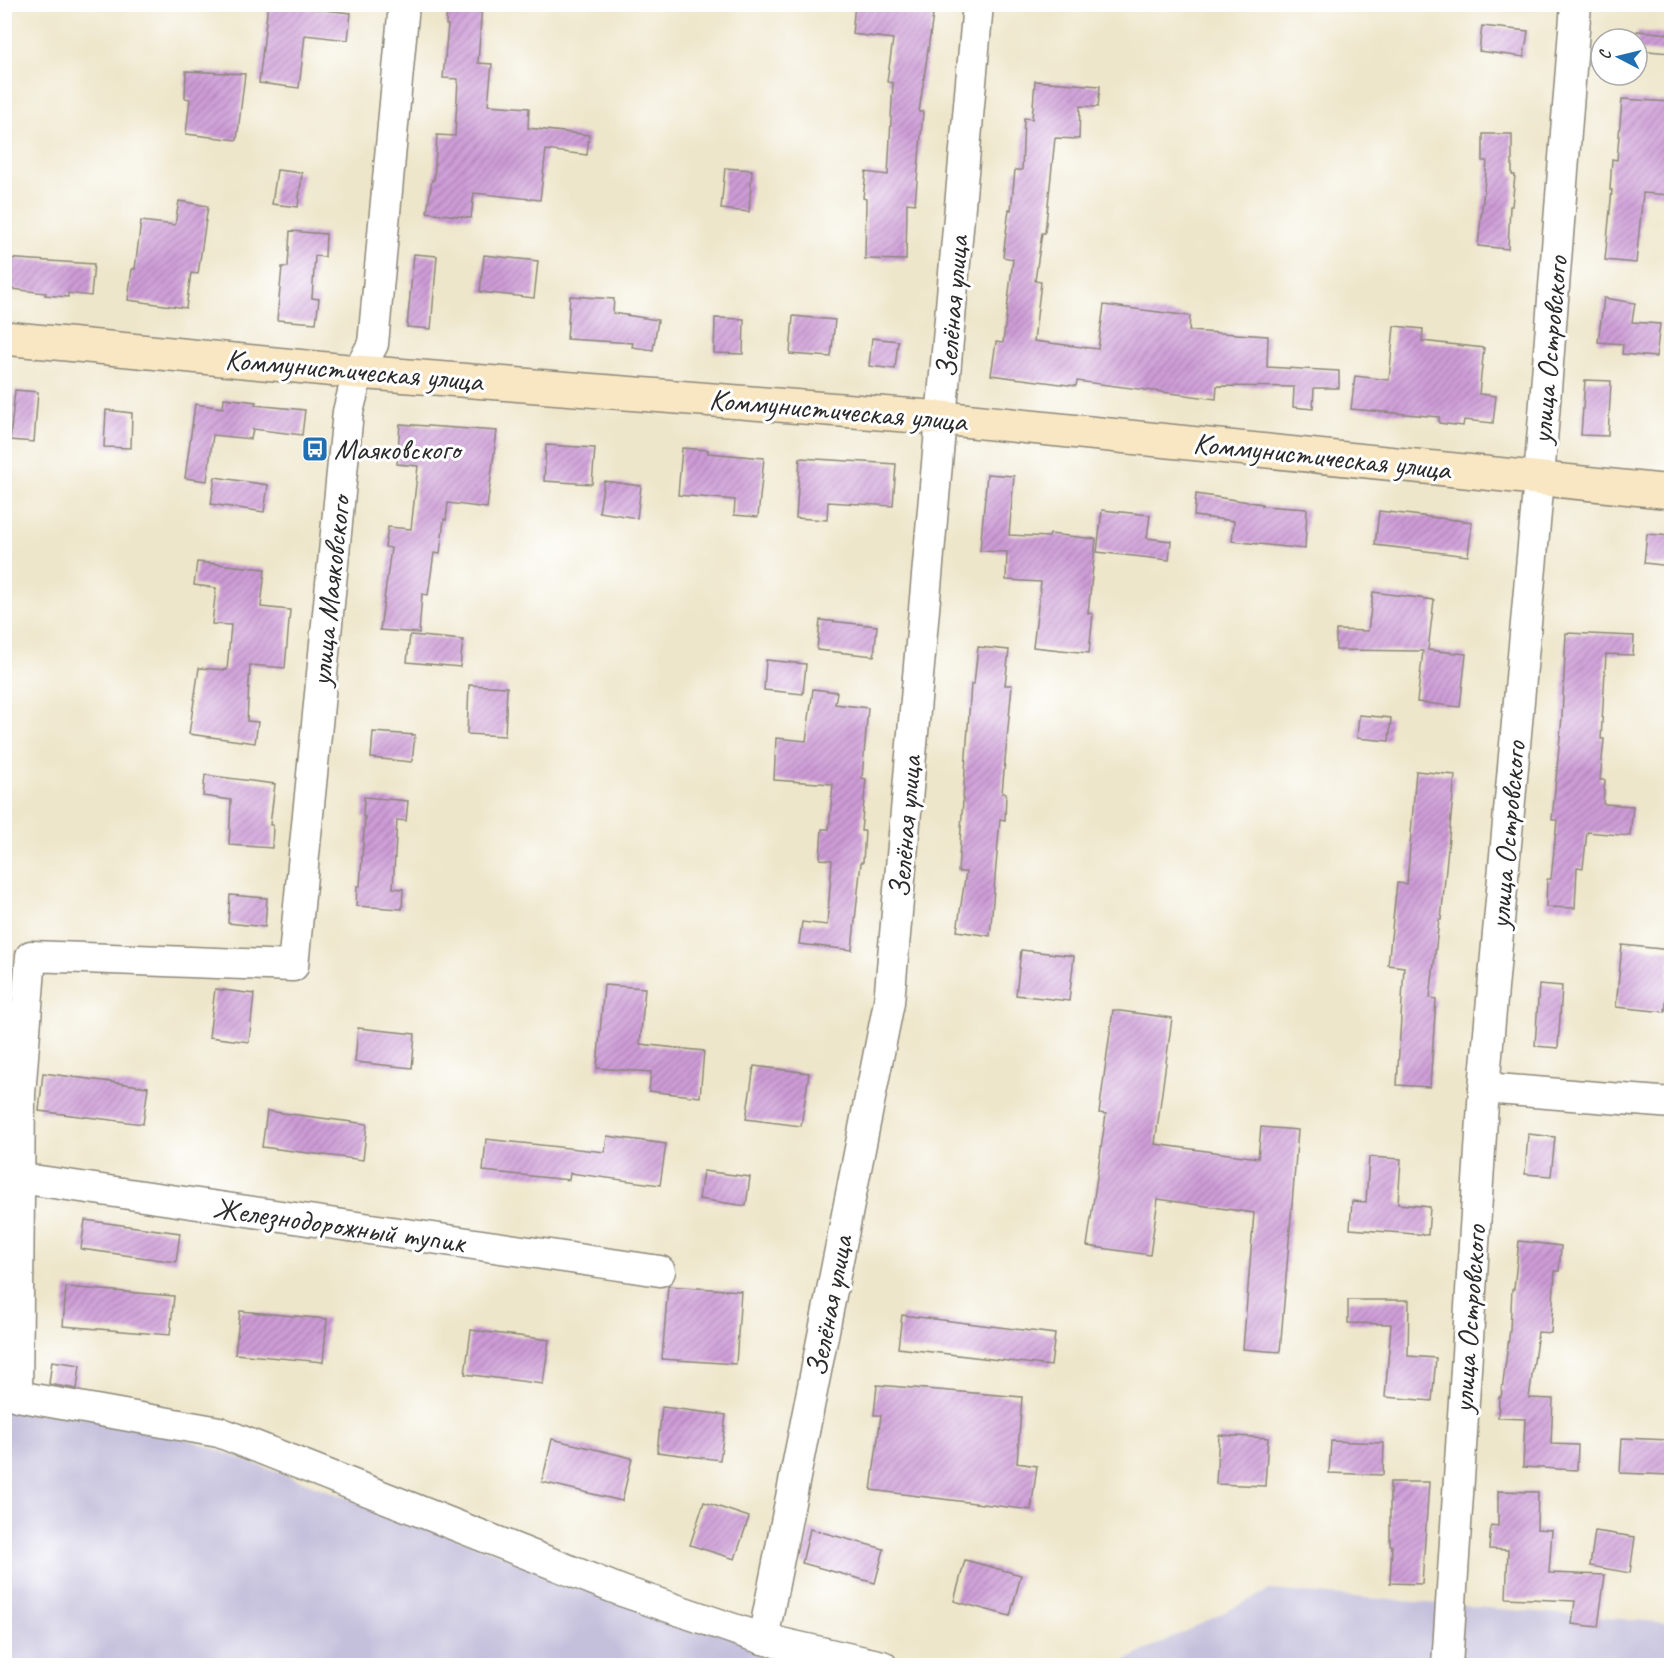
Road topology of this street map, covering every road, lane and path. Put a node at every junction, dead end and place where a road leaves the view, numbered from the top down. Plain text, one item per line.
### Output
1 (404, 4) edge
2 (978, 4) edge
3 (1576, 4) edge
4 (4, 338) edge
5 (358, 372) junction
6 (942, 418) junction
7 (1539, 478) junction
8 (1671, 492) edge
9 (12, 1088) edge
10 (1484, 1088) junction
11 (1671, 1103) edge
12 (19, 1178) junction
13 (660, 1271) dead end
14 (763, 1639) junction
15 (882, 1665) edge
16 (1447, 1665) edge

1 - 5 street, улица Маяковского
2 - 6 street, Зелёная улица
3 - 7 street, улица Островского
4 - 5 street, Коммунистическая улица
5 - 6 street, Коммунистическая улица
5 - 9 street, улица Маяковского
6 - 7 street, Коммунистическая улица
6 - 14 street, Зелёная улица
7 - 8 street, Коммунистическая улица
7 - 10 street, улица Островского
9 - 12 street
10 - 11 street
10 - 16 street, улица Островского
12 - 13 street, Железнодорожный тупик
12 - 14 street
14 - 15 street

